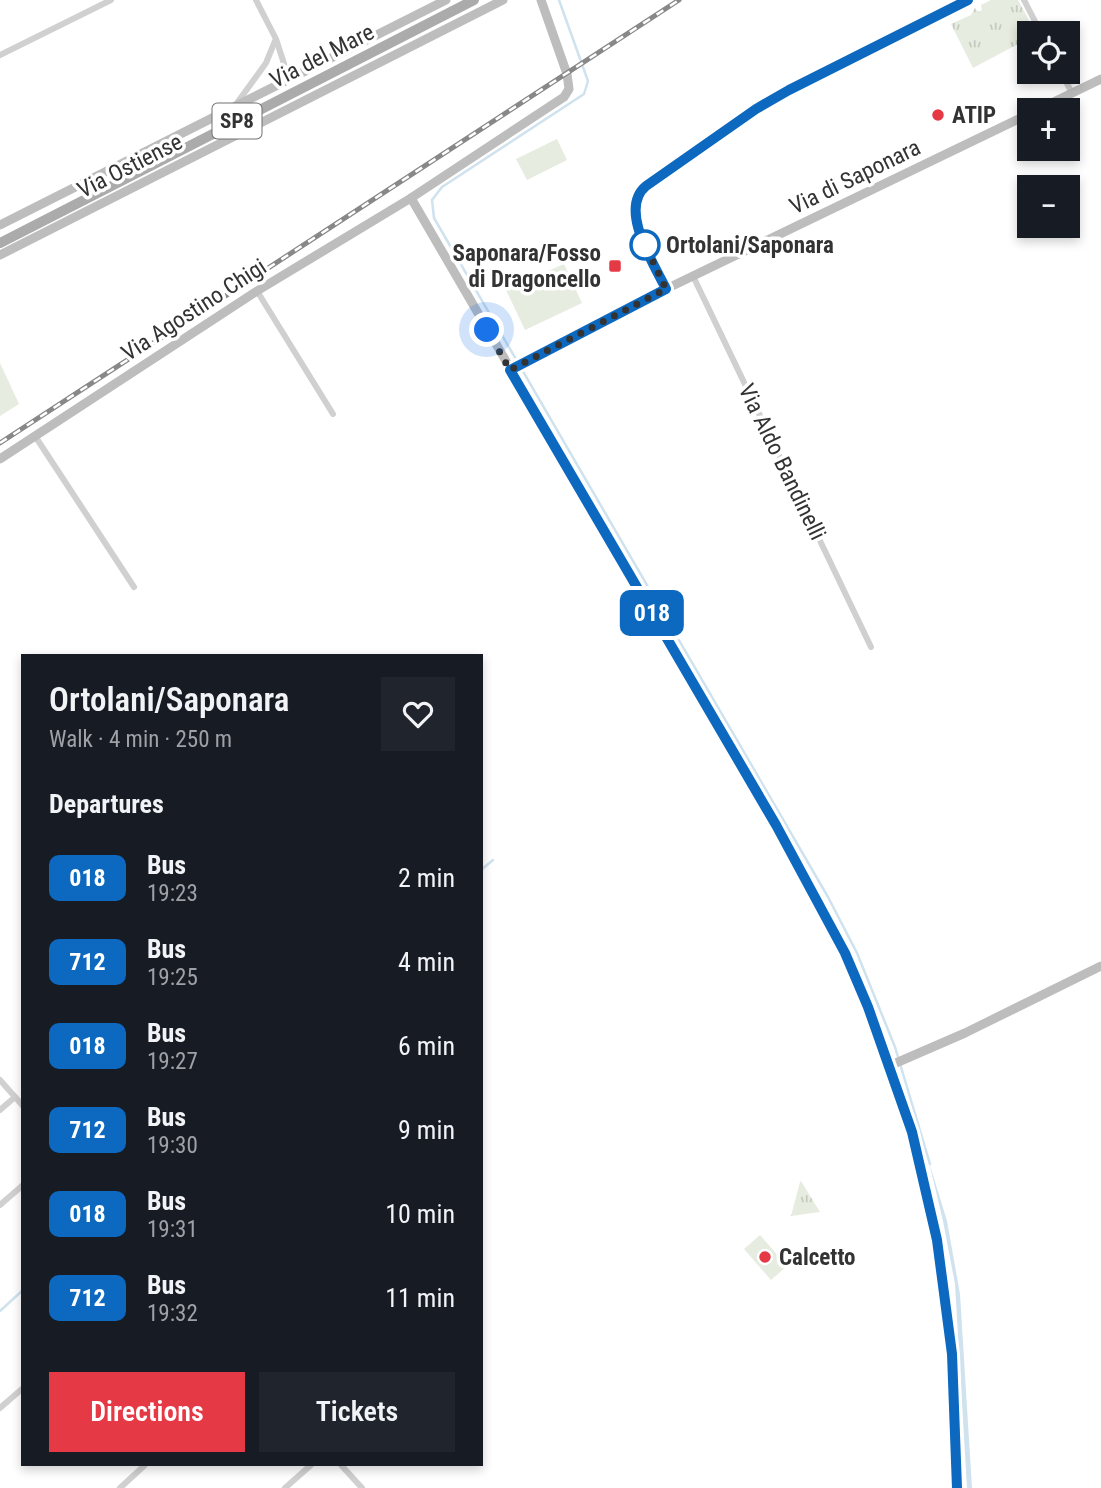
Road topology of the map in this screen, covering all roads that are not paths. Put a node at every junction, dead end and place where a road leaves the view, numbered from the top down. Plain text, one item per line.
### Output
1 (111, 0) edge
2 (256, 0) edge
3 (446, 0) edge
4 (474, 0) edge
5 (503, 0) edge
6 (541, 0) edge
7 (968, 0) edge
8 (1024, 0) edge
9 (1035, 21) edge
10 (276, 39) junction
11 (0, 55) edge
12 (289, 79) junction
13 (1101, 79) edge
14 (1067, 84) edge
15 (1072, 93) junction
16 (1062, 98) edge
17 (234, 106) junction
18 (1017, 120) edge
19 (411, 198) junction
20 (0, 225) edge
21 (0, 243) edge
22 (0, 255) edge
23 (693, 276) junction
24 (666, 289) junction
25 (257, 291) junction
26 (512, 369) junction
27 (333, 414) dead end
28 (35, 436) junction
29 (0, 459) edge
30 (134, 587) dead end
31 (872, 647) dead end
32 (1101, 966) edge
33 (897, 1063) junction
34 (0, 1080) edge
35 (15, 1097) junction
36 (21, 1104) edge
37 (0, 1110) edge
38 (21, 1187) edge
39 (0, 1205) edge
40 (21, 1390) edge
41 (0, 1408) edge
42 (144, 1466) edge
43 (311, 1466) edge
44 (342, 1466) edge
45 (120, 1488) edge
46 (285, 1488) edge
47 (362, 1488) edge
48 (957, 1488) edge

1 - 11 street
2 - 10 street
3 - 12 street
4 - 21 main road, Via del Mare / SP8
5 - 22 street, Via Ostiense
6 - 19 street, Via Agostino Chigi
7 - 24 street
8 - 9 street
10 - 12 street
10 - 17 street
12 - 17 street
13 - 15 street
14 - 15 street
15 - 16 street
17 - 20 street
18 - 23 street, Via di Saponara
19 - 25 street, Via Agostino Chigi
19 - 26 street
23 - 24 street, Via di Saponara
23 - 31 street, Via Aldo Bandinelli
24 - 26 street, Via di Saponara
25 - 27 street
25 - 28 street, Via Agostino Chigi
26 - 33 street
28 - 29 street, Via Agostino Chigi
28 - 30 street
32 - 33 street
33 - 48 street
34 - 35 street
35 - 36 street
35 - 37 street
38 - 39 street
40 - 41 street
42 - 45 street
43 - 46 street
44 - 47 street

